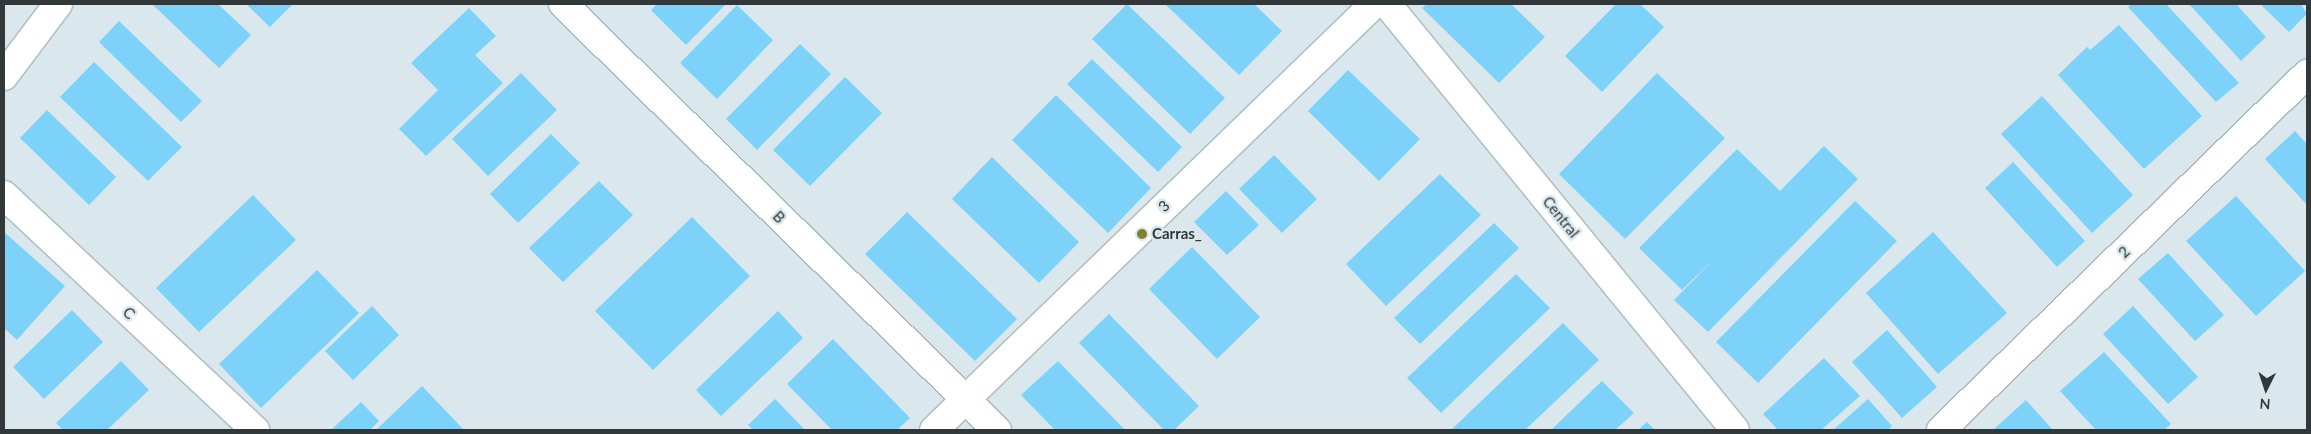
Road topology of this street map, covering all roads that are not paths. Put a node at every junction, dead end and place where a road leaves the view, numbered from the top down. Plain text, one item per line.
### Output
1 (58, 4) edge
2 (562, 4) edge
3 (1374, 4) edge
4 (1386, 4) edge
5 (2307, 74) edge
6 (4, 76) edge
7 (4, 195) edge
8 (964, 398) junction
9 (255, 430) edge
10 (934, 430) edge
11 (996, 430) edge
12 (1735, 430) edge
13 (1942, 430) edge

1 - 6 street
2 - 8 street, B
3 - 8 street, 3
4 - 12 street, Central
5 - 13 street, 2
7 - 9 street, C
8 - 10 street, 3
8 - 11 street, B

